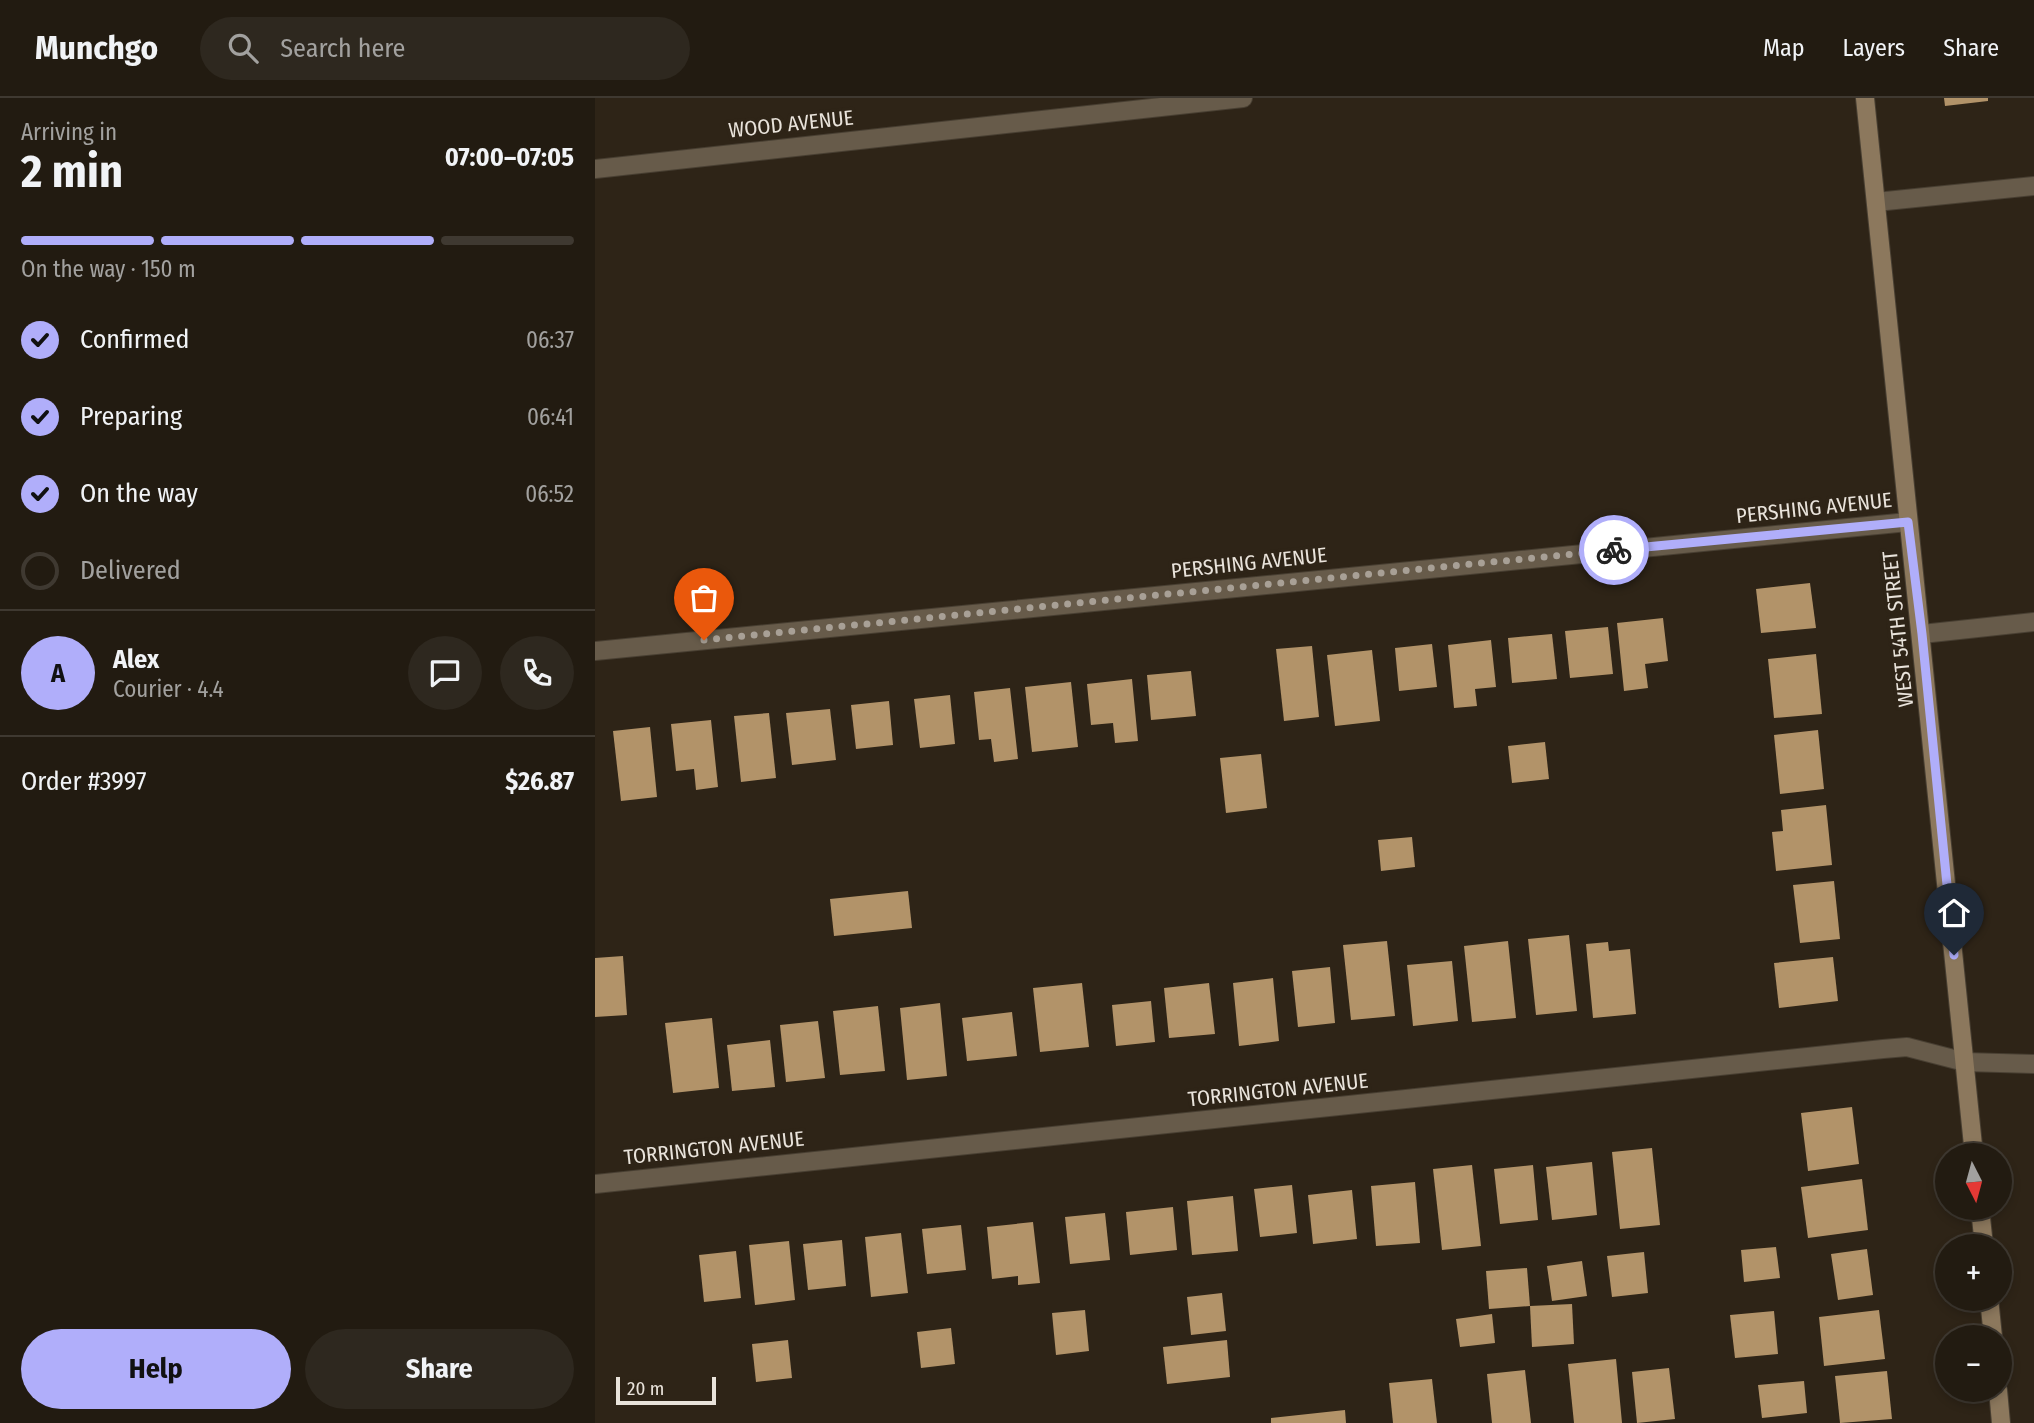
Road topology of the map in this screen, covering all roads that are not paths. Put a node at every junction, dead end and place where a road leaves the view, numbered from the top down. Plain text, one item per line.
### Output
1 (1243, 98) edge
2 (1865, 98) edge
3 (595, 169) edge
4 (2034, 186) edge
5 (1876, 202) junction
6 (1908, 522) junction
7 (2034, 622) edge
8 (1922, 634) junction
9 (595, 651) edge
10 (1965, 1062) junction
11 (2034, 1065) edge
12 (1974, 1143) edge
13 (595, 1184) edge
14 (1999, 1402) edge
15 (2001, 1423) edge

1 - 3 street, WOOD AVENUE
2 - 5 street, WEST 54TH STREET
4 - 5 street
5 - 6 street, WEST 54TH STREET
6 - 8 street, WEST 54TH STREET
6 - 9 street, PERSHING AVENUE
7 - 8 street
8 - 10 street, WEST 54TH STREET
10 - 11 street, TORRINGTON AVENUE
10 - 12 street, WEST 54TH STREET
10 - 13 street, TORRINGTON AVENUE
14 - 15 street

